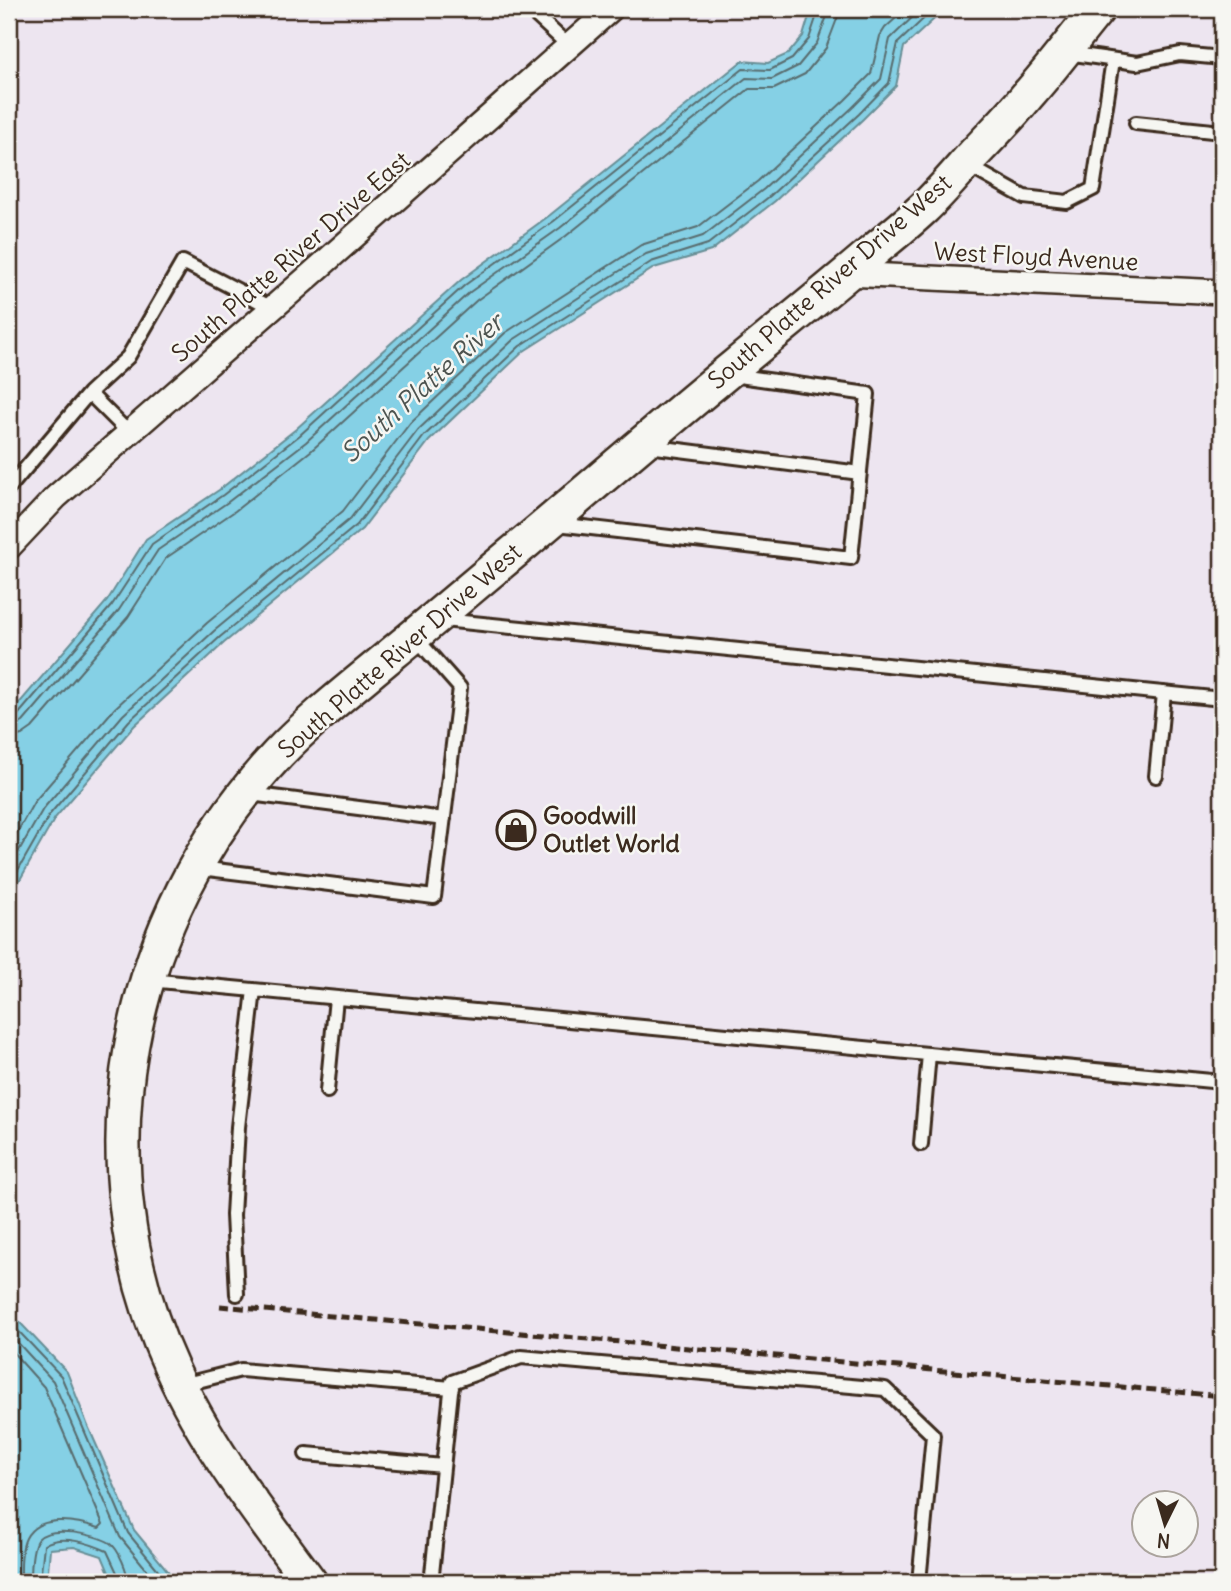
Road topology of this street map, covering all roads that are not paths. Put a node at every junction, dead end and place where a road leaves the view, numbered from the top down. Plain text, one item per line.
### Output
1 (529, 9) edge
2 (611, 9) edge
3 (1098, 9) edge
4 (569, 46) junction
5 (1063, 52) junction
6 (1222, 58) edge
7 (1113, 60) junction
8 (1136, 123) dead end
9 (1222, 132) edge
10 (965, 164) junction
11 (847, 274) junction
12 (1222, 292) edge
13 (272, 308) junction
14 (725, 374) junction
15 (89, 393) junction
16 (129, 433) junction
17 (640, 445) junction
18 (860, 474) junction
19 (9, 488) edge
20 (548, 523) junction
21 (9, 547) edge
22 (424, 627) junction
23 (1164, 693) junction
24 (1222, 699) edge
25 (1156, 776) dead end
26 (246, 793) junction
27 (444, 819) junction
28 (197, 867) junction
29 (146, 980) junction
30 (254, 990) junction
31 (336, 998) junction
32 (929, 1054) junction
33 (1222, 1082) edge
34 (327, 1091) dead end
35 (921, 1144) dead end
36 (237, 1294) dead end
37 (180, 1386) junction
38 (452, 1388) junction
39 (306, 1454) dead end
40 (443, 1466) junction
41 (310, 1582) edge
42 (436, 1582) edge
43 (919, 1582) edge

1 - 4 lane
2 - 4 street, South Platte River Drive East
3 - 5 street, South Platte River Drive West
4 - 13 street, South Platte River Drive East
5 - 7 lane
5 - 10 street, South Platte River Drive West
6 - 7 lane
7 - 10 lane
8 - 9 lane
10 - 11 street, South Platte River Drive West
11 - 12 street, West Floyd Avenue
11 - 14 street, South Platte River Drive West
13 - 15 lane
13 - 16 street, South Platte River Drive East
14 - 17 street, South Platte River Drive West
14 - 18 lane
15 - 16 lane
15 - 19 lane
16 - 21 street, South Platte River Drive East
17 - 18 lane
17 - 20 street, South Platte River Drive West
18 - 20 lane
20 - 22 street, South Platte River Drive West
22 - 23 lane
22 - 26 street, South Platte River Drive West
22 - 27 lane
23 - 24 lane
23 - 25 lane
26 - 27 lane
26 - 28 street, South Platte River Drive West
27 - 28 lane
28 - 29 street, South Platte River Drive West
29 - 30 lane
29 - 37 street, South Platte River Drive West
30 - 31 lane
30 - 36 lane
31 - 32 lane
31 - 34 lane
32 - 33 lane
32 - 35 lane
37 - 38 lane
37 - 41 street, South Platte River Drive West
38 - 40 lane
38 - 43 lane
39 - 40 lane
40 - 42 lane

